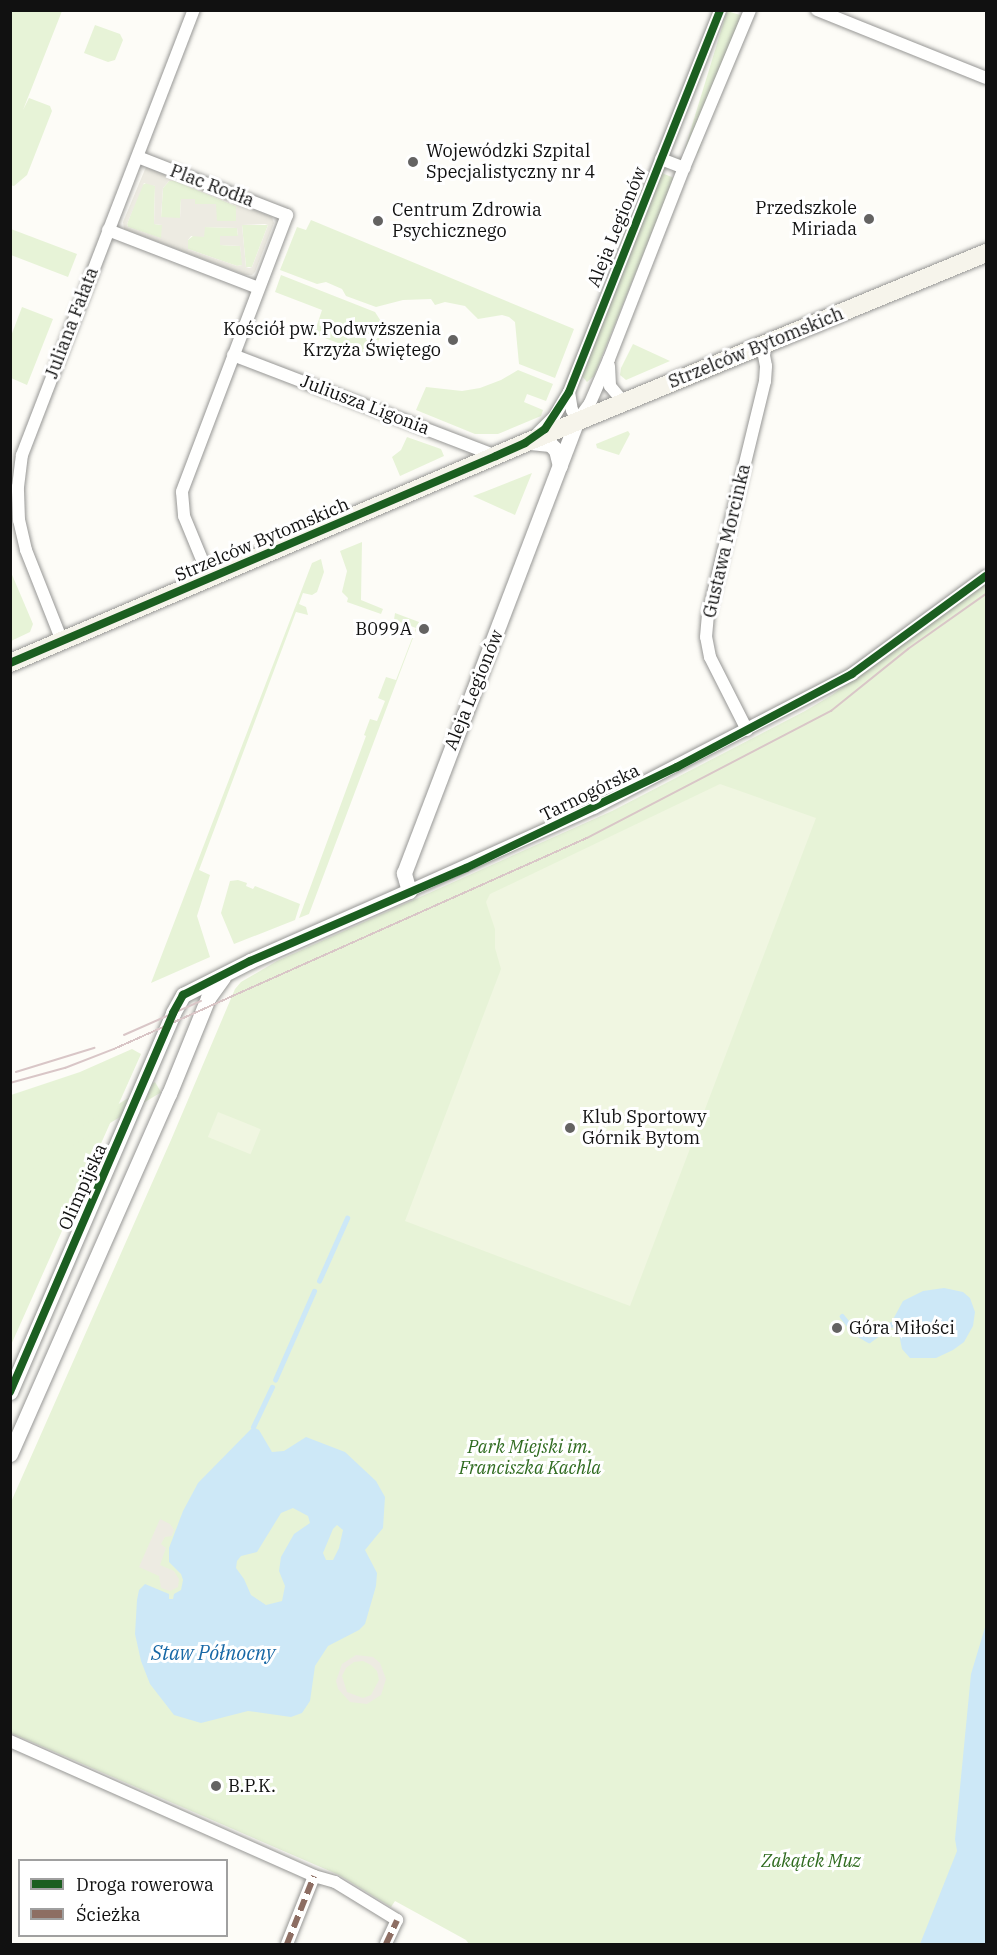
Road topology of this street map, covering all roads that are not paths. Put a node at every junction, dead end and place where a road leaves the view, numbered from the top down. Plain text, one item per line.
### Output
1 (194, 10) edge
2 (720, 10) edge
3 (750, 10) edge
4 (817, 10) edge
5 (987, 78) edge
6 (138, 157) junction
7 (661, 159) junction
8 (684, 168) junction
9 (108, 230) junction
10 (987, 253) edge
11 (258, 288) junction
12 (762, 346) junction
13 (233, 355) junction
14 (609, 359) junction
15 (569, 392) junction
16 (628, 400) junction
17 (577, 421) junction
18 (525, 443) junction
19 (496, 456) junction
20 (560, 466) junction
21 (987, 576) edge
22 (210, 579) junction
23 (62, 641) junction
24 (10, 663) edge
25 (747, 730) junction
26 (409, 891) junction
27 (225, 975) junction
28 (183, 995) joint
29 (10, 1392) edge
30 (10, 1454) edge
31 (10, 1741) edge
32 (314, 1876) junction
33 (287, 1944) edge
34 (386, 1944) edge

1 - 6 street, Juliana Fałata
2 - 7 street, Aleja Legionów
3 - 8 street, Aleja Legionów
4 - 5 street
6 - 9 street, Juliana Fałata
6 - 11 street, Plac Rodła
7 - 8 street
7 - 15 street, Aleja Legionów
8 - 14 street, Aleja Legionów
9 - 11 street
9 - 23 street, Juliana Fałata
10 - 12 main road, Strzelców Bytomskich
11 - 13 street
12 - 16 main road, Strzelców Bytomskich
12 - 25 street, Gustawa Morcinka
13 - 19 street, Juliusza Ligonia
13 - 22 street
14 - 16 street
14 - 17 street, Aleja Legionów
15 - 17 street
15 - 18 street, Aleja Legionów
16 - 17 main road, Strzelców Bytomskich
17 - 18 main road, Strzelców Bytomskich
17 - 20 street, Aleja Legionów
18 - 19 main road, Strzelców Bytomskich
18 - 20 street
19 - 22 main road, Strzelców Bytomskich
20 - 26 street, Aleja Legionów
21 - 25 street, Tarnogórska
22 - 23 main road, Strzelców Bytomskich
23 - 24 main road, Strzelców Bytomskich
25 - 26 street, Tarnogórska
26 - 27 street, Tarnogórska
27 - 28 street, Tarnogórska
27 - 30 street
28 - 29 street, Olimpijska
31 - 32 street
32 - 33 street
32 - 34 street

